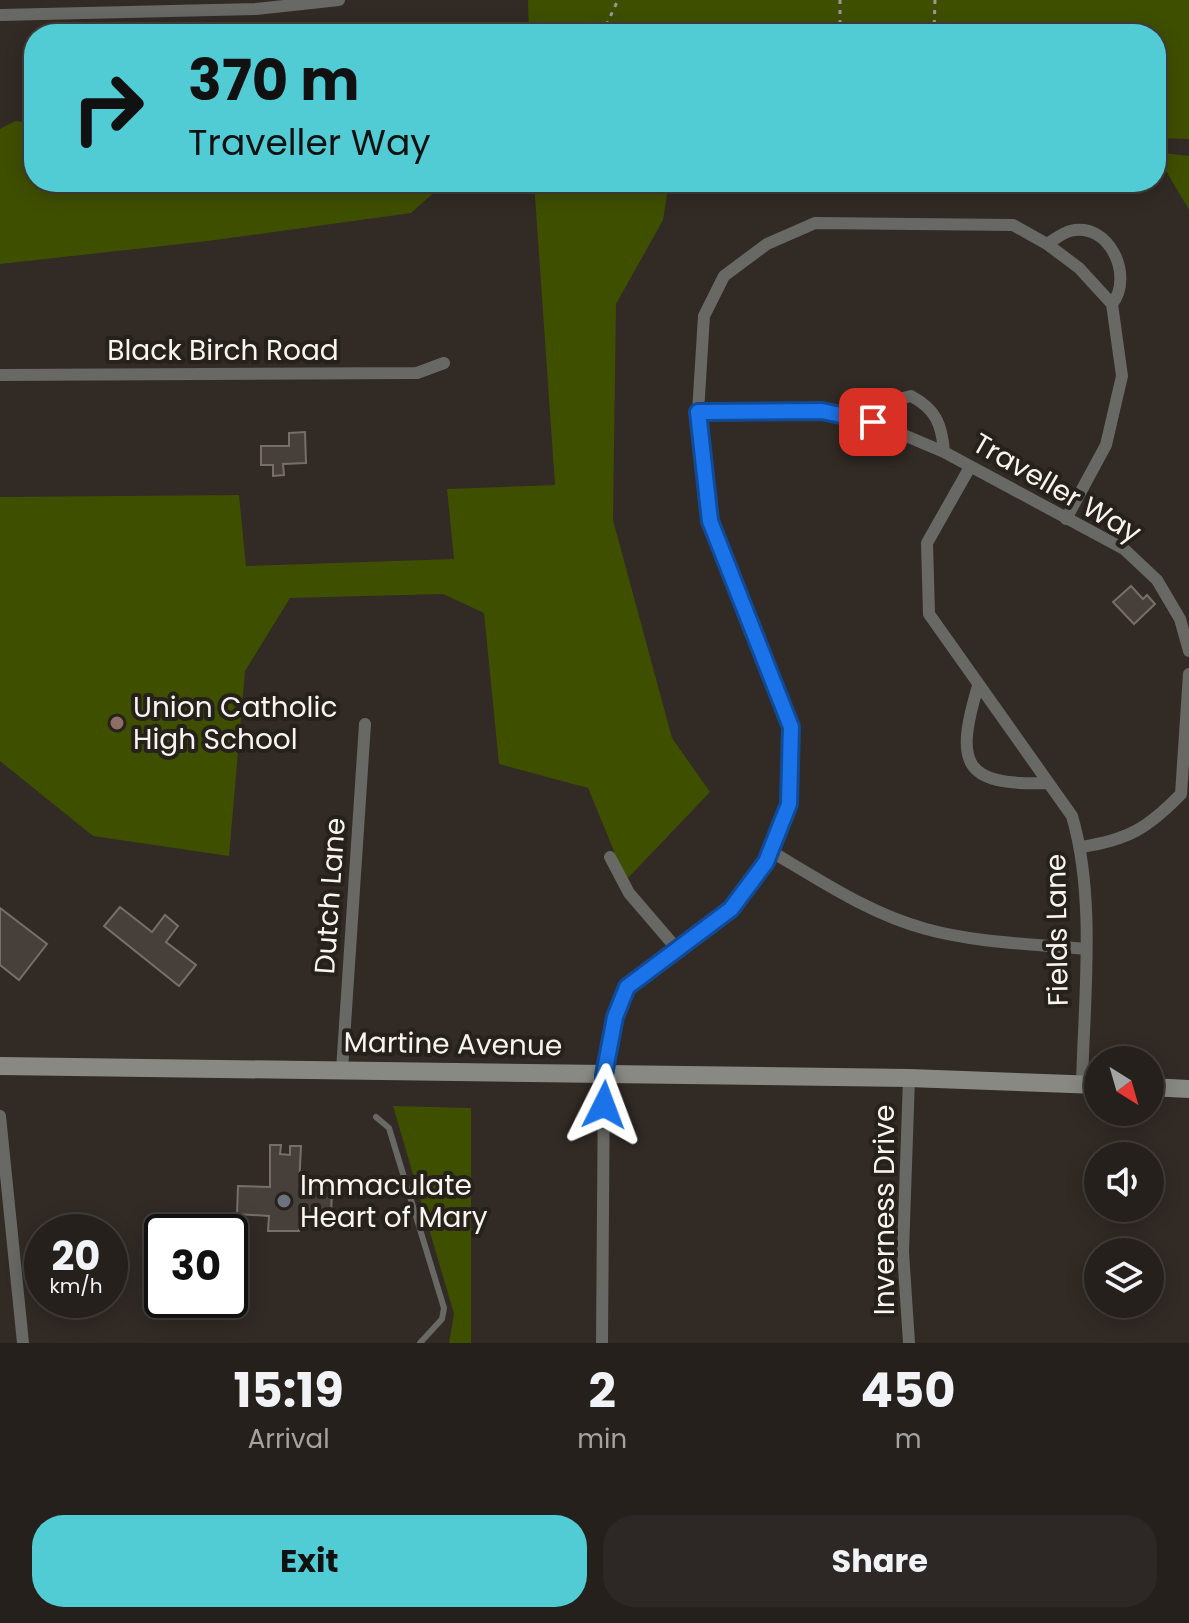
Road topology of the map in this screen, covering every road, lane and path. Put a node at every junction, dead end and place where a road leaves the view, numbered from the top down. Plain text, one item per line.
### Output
1 (339, 0) edge
2 (618, 0) edge
3 (840, 0) edge
4 (935, 0) edge
5 (0, 15) edge
6 (607, 24) edge
7 (840, 24) edge
8 (934, 24) edge
9 (1047, 244) junction
10 (1112, 304) junction
11 (444, 363) dead end
12 (0, 375) edge
13 (698, 412) junction
14 (873, 422) junction
15 (944, 452) junction
16 (970, 467) junction
17 (1066, 519) junction
18 (1189, 651) edge
19 (1189, 674) edge
20 (978, 686) junction
21 (365, 724) dead end
22 (1047, 783) junction
23 (1081, 847) junction
24 (772, 852) junction
25 (610, 857) dead end
26 (677, 949) junction
27 (1085, 949) junction
28 (1089, 1046) edge
29 (0, 1066) edge
30 (342, 1070) junction
31 (604, 1073) junction
32 (909, 1078) junction
33 (1084, 1085) edge
34 (1164, 1088) edge
35 (1189, 1089) edge
36 (0, 1116) edge
37 (376, 1117) dead end
38 (23, 1343) edge
39 (420, 1343) edge
40 (602, 1343) edge
41 (909, 1343) edge

1 - 5 street
2 - 6 path
3 - 7 path
4 - 8 path
9 - 10 street
9 - 10 street
9 - 13 street
10 - 17 street
11 - 12 street, Black Birch Road
13 - 14 street, Traveller Way
13 - 24 street
14 - 15 street, Traveller Way
14 - 15 street, Traveller Way
15 - 16 street, Traveller Way
16 - 17 street, Traveller Way
16 - 20 street, Fields Lane
17 - 18 street, Traveller Way
19 - 23 street
20 - 22 street, Fields Lane
20 - 22 street
21 - 30 street, Dutch Lane
22 - 23 street, Fields Lane
23 - 27 street, Fields Lane
24 - 26 street
24 - 27 street
25 - 26 street
26 - 31 street
27 - 28 street, Fields Lane
29 - 30 main road, Martine Avenue
30 - 31 main road, Martine Avenue
31 - 32 main road, Martine Avenue
31 - 40 street
32 - 33 main road, Martine Avenue
32 - 41 street, Inverness Drive
34 - 35 main road
36 - 38 street
37 - 39 lane

